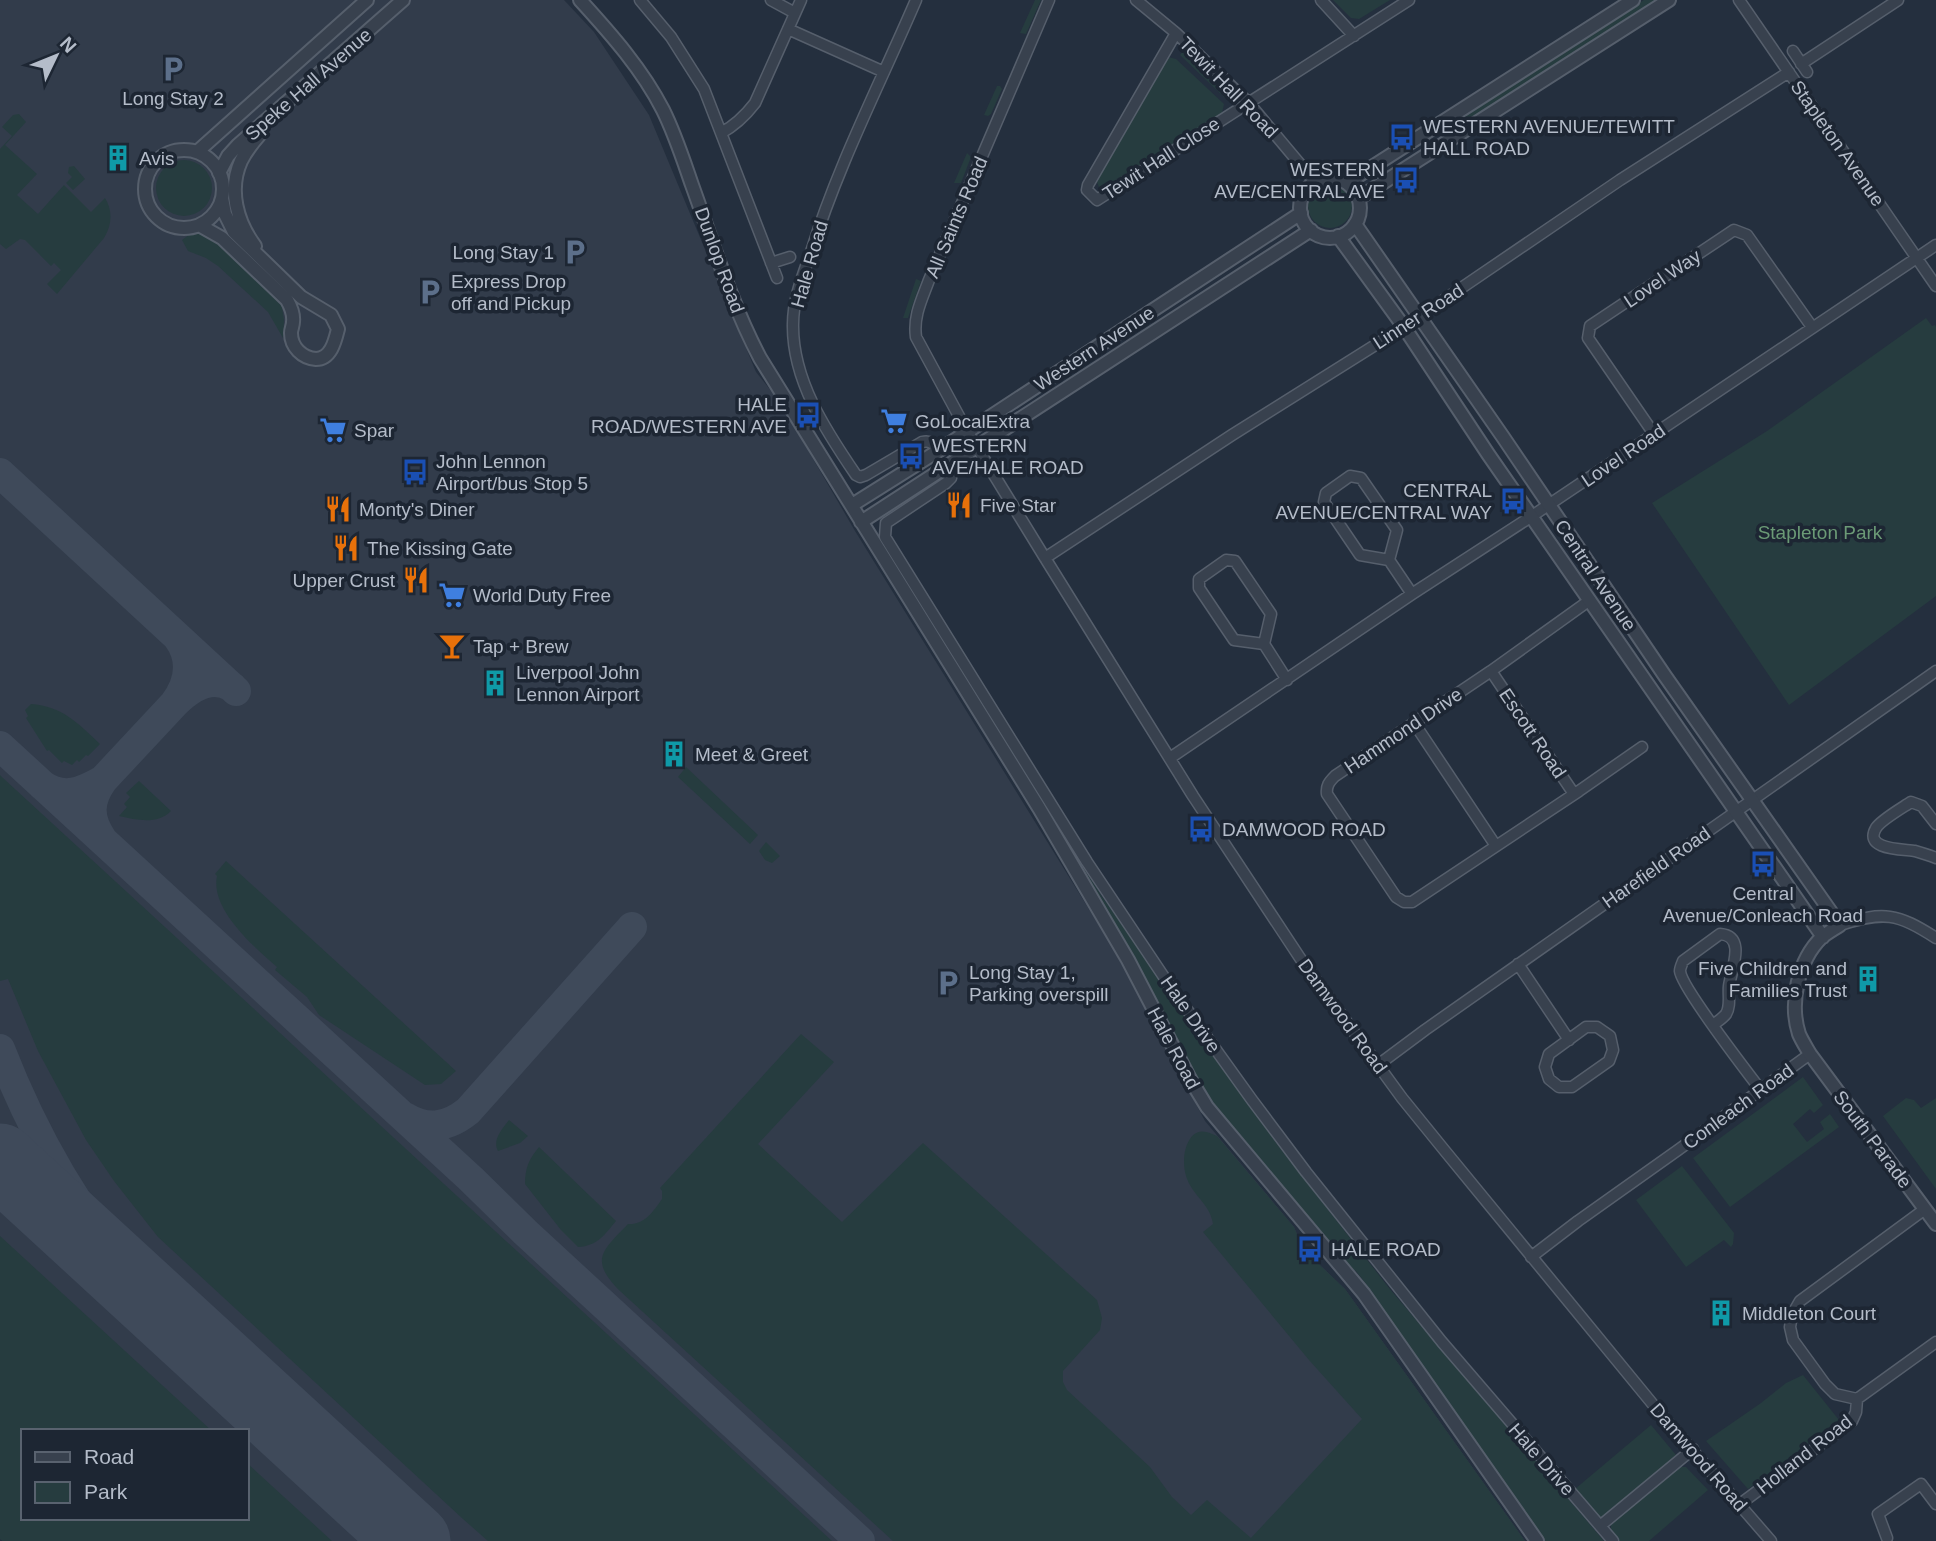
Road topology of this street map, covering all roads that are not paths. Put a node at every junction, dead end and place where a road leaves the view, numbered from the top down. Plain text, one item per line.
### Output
1 (367, 0) edge
2 (403, 0) edge
3 (580, 0) edge
4 (640, 0) edge
5 (771, 0) edge
6 (801, 0) edge
7 (916, 0) edge
8 (1049, 0) edge
9 (1136, 0) edge
10 (1321, 0) edge
11 (1409, 0) edge
12 (1633, 0) edge
13 (1669, 0) edge
14 (1739, 0) edge
15 (1898, 0) edge
16 (795, 13) junction
17 (788, 29) junction
18 (1176, 33) junction
19 (1354, 36) junction
20 (1793, 51) dead end
21 (884, 72) junction
22 (1789, 72) junction
23 (291, 98) junction
24 (1248, 102) junction
25 (721, 133) junction
26 (197, 152) junction
27 (219, 173) junction
28 (1315, 182) junction
29 (1347, 183) junction
30 (222, 198) junction
31 (1359, 198) junction
32 (1301, 213) junction
33 (1355, 224) junction
34 (199, 225) junction
35 (1311, 230) junction
36 (1338, 236) junction
37 (1936, 246) edge
38 (790, 257) dead end
39 (1917, 258) junction
40 (771, 264) junction
41 (271, 268) junction
42 (777, 278) dead end
43 (1936, 286) edge
44 (1418, 317) junction
45 (1404, 327) junction
46 (1812, 327) junction
47 (967, 431) junction
48 (1654, 434) junction
49 (977, 446) junction
50 (938, 451) junction
51 (948, 465) junction
52 (852, 505) junction
53 (1548, 505) junction
54 (1532, 516) junction
55 (861, 522) junction
56 (1045, 558) junction
57 (1389, 560) junction
58 (900, 573) junction
59 (1412, 594) junction
60 (1590, 600) junction
61 (1264, 644) junction
62 (1491, 671) junction
63 (1936, 671) edge
64 (1287, 680) junction
65 (1414, 723) junction
66 (1642, 747) dead end
67 (1170, 758) junction
68 (1574, 794) junction
69 (1751, 800) junction
70 (1735, 811) junction
71 (1936, 824) edge
72 (1496, 846) junction
73 (1936, 858) edge
74 (1840, 925) junction
75 (1823, 937) junction
76 (1936, 938) edge
77 (1518, 964) junction
78 (1713, 1025) junction
79 (1569, 1040) junction
80 (1810, 1054) junction
81 (1378, 1065) junction
82 (1760, 1089) junction
83 (1925, 1209) junction
84 (1936, 1224) edge
85 (1531, 1257) junction
86 (1936, 1342) edge
87 (1857, 1399) junction
88 (1693, 1449) junction
89 (1740, 1504) junction
90 (1936, 1504) edge
91 (1600, 1526) junction
92 (1887, 1538) dead end
93 (1537, 1541) edge
94 (1613, 1541) edge
95 (1771, 1541) edge

1 - 26 street, Speke Hall Avenue
2 - 23 street, Speke Hall Avenue
3 - 52 street, Dunlop Road
4 - 25 street
5 - 16 street
6 - 16 street
7 - 21 street, Hale Road
8 - 47 street, All Saints Road
9 - 18 street, Tewit Hall Road
10 - 19 street
11 - 19 street
12 - 29 street
13 - 31 street
14 - 22 street, Stapleton Avenue
15 - 20 street
16 - 17 street
17 - 21 street
17 - 25 street
18 - 24 street, Tewit Hall Road
18 - 24 street, Tewit Hall Close
19 - 24 street
21 - 50 street, Hale Road
22 - 39 street, Stapleton Avenue
22 - 44 street, Linner Road
23 - 27 street, Speke Hall Avenue
23 - 41 street
24 - 28 street, Tewit Hall Road
25 - 40 street
26 - 27 street
26 - 34 street
27 - 30 street
28 - 29 street
28 - 32 street
29 - 31 street
30 - 34 street
30 - 41 street
31 - 33 street
32 - 35 street
32 - 47 street, Western Avenue
33 - 36 street
33 - 44 street, Central Avenue
34 - 41 street
35 - 36 street
35 - 49 street, Western Avenue
36 - 45 street, Central Avenue
37 - 39 street, Lovel Road
38 - 40 street
39 - 43 street, Stapleton Avenue
39 - 46 street, Lovel Road
40 - 42 street
44 - 45 street, Linner Road
44 - 53 street, Central Avenue
45 - 54 street, Central Avenue
45 - 56 street, Linner Road
46 - 48 street, Lovel Road
46 - 48 street, Lovel Way
47 - 49 street, All Saints Road
47 - 50 street, Western Avenue
48 - 53 street, Lovel Road
49 - 51 street, Western Avenue
49 - 56 street, Damwood Road
50 - 52 street, Western Avenue
51 - 55 street, Western Avenue
51 - 58 street, Hale Drive
52 - 55 street, Dunlop Road
53 - 54 street, Lovel Road
53 - 69 street, Central Avenue
54 - 59 street, Lovel Road
54 - 60 street, Central Avenue
55 - 58 street, Hale Road
56 - 67 street, Damwood Road
57 - 57 street
57 - 59 street
58 - 91 street, Hale Drive
58 - 93 street, Hale Road
59 - 64 street, Lovel Road
60 - 62 street, Hammond Drive
60 - 70 street, Central Avenue
61 - 61 street
61 - 64 street
62 - 65 street, Hammond Drive
62 - 68 street, Escott Road
63 - 69 street, Harefield Road
64 - 67 street, Lovel Road
65 - 72 street
65 - 72 street, Hammond Drive
66 - 68 street, Hammond Drive
67 - 81 street, Damwood Road
68 - 72 street, Hammond Drive
69 - 70 street, Harefield Road
69 - 74 street, Central Avenue
70 - 75 street, Central Avenue
70 - 77 street, Harefield Road
71 - 73 street
74 - 75 street, Conleach Road
74 - 76 street, Conleach Road
75 - 80 street, Conleach Road
77 - 79 street
77 - 81 street, Harefield Road
78 - 78 street
78 - 82 street
79 - 79 street
80 - 82 street, Conleach Road
80 - 83 street, South Parade
81 - 85 street, Damwood Road
82 - 85 street, Conleach Road
83 - 84 street, South Parade
83 - 87 street
85 - 88 street, Damwood Road
86 - 87 street
87 - 89 street, Holland Road
88 - 89 street, Damwood Road
88 - 91 street
89 - 95 street, Damwood Road
90 - 92 street
91 - 94 street, Hale Drive

